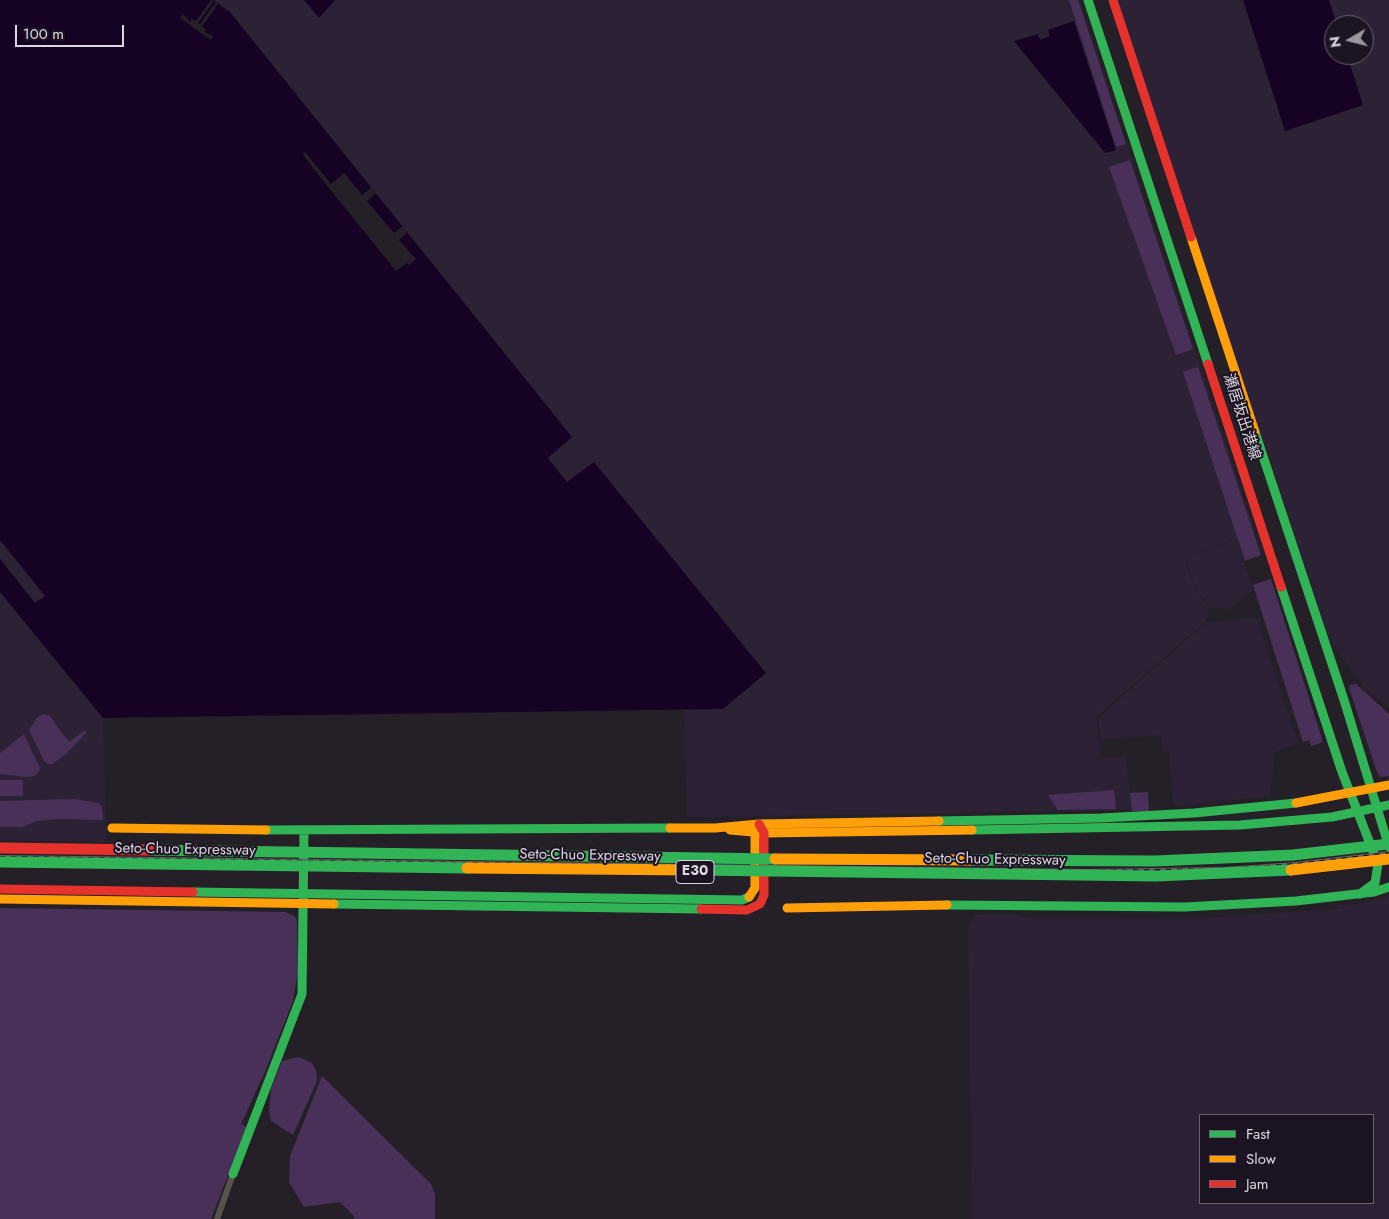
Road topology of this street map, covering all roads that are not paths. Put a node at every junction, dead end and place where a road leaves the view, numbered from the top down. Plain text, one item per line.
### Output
1 (1088, 0) edge
2 (1113, 0) edge
3 (1389, 785) edge
4 (1371, 789) junction
5 (1351, 794) junction
6 (1389, 805) edge
7 (1377, 808) junction
8 (1358, 812) junction
9 (112, 828) dead end
10 (759, 830) junction
11 (304, 831) junction
12 (1389, 845) edge
13 (0, 848) edge
14 (1389, 859) edge
15 (0, 862) edge
16 (1389, 886) edge
17 (0, 889) edge
18 (1360, 894) junction
19 (0, 899) edge
20 (304, 899) junction
21 (787, 908) dead end
22 (233, 1174) joint
23 (217, 1219) edge

1 - 5 main road, 瀬居坂出港線
2 - 4 main road, 瀬居坂出港線
3 - 4 main road
4 - 5 main road
4 - 7 main road, 瀬居坂出港線
5 - 8 main road, 瀬居坂出港線
5 - 10 main road
6 - 7 main road
7 - 8 main road
7 - 12 main road, 瀬居坂出港線
8 - 10 main road
8 - 18 main road, 瀬居坂出港線
9 - 11 main road
10 - 11 main road
10 - 20 main road
11 - 20 main road
12 - 13 main road, Seto-Chuo Expressway / E30, bridge
14 - 15 main road, Seto-Chuo Expressway / E30, bridge
16 - 18 main road
17 - 20 main road
18 - 21 main road
19 - 20 main road
20 - 22 main road
22 - 23 street

